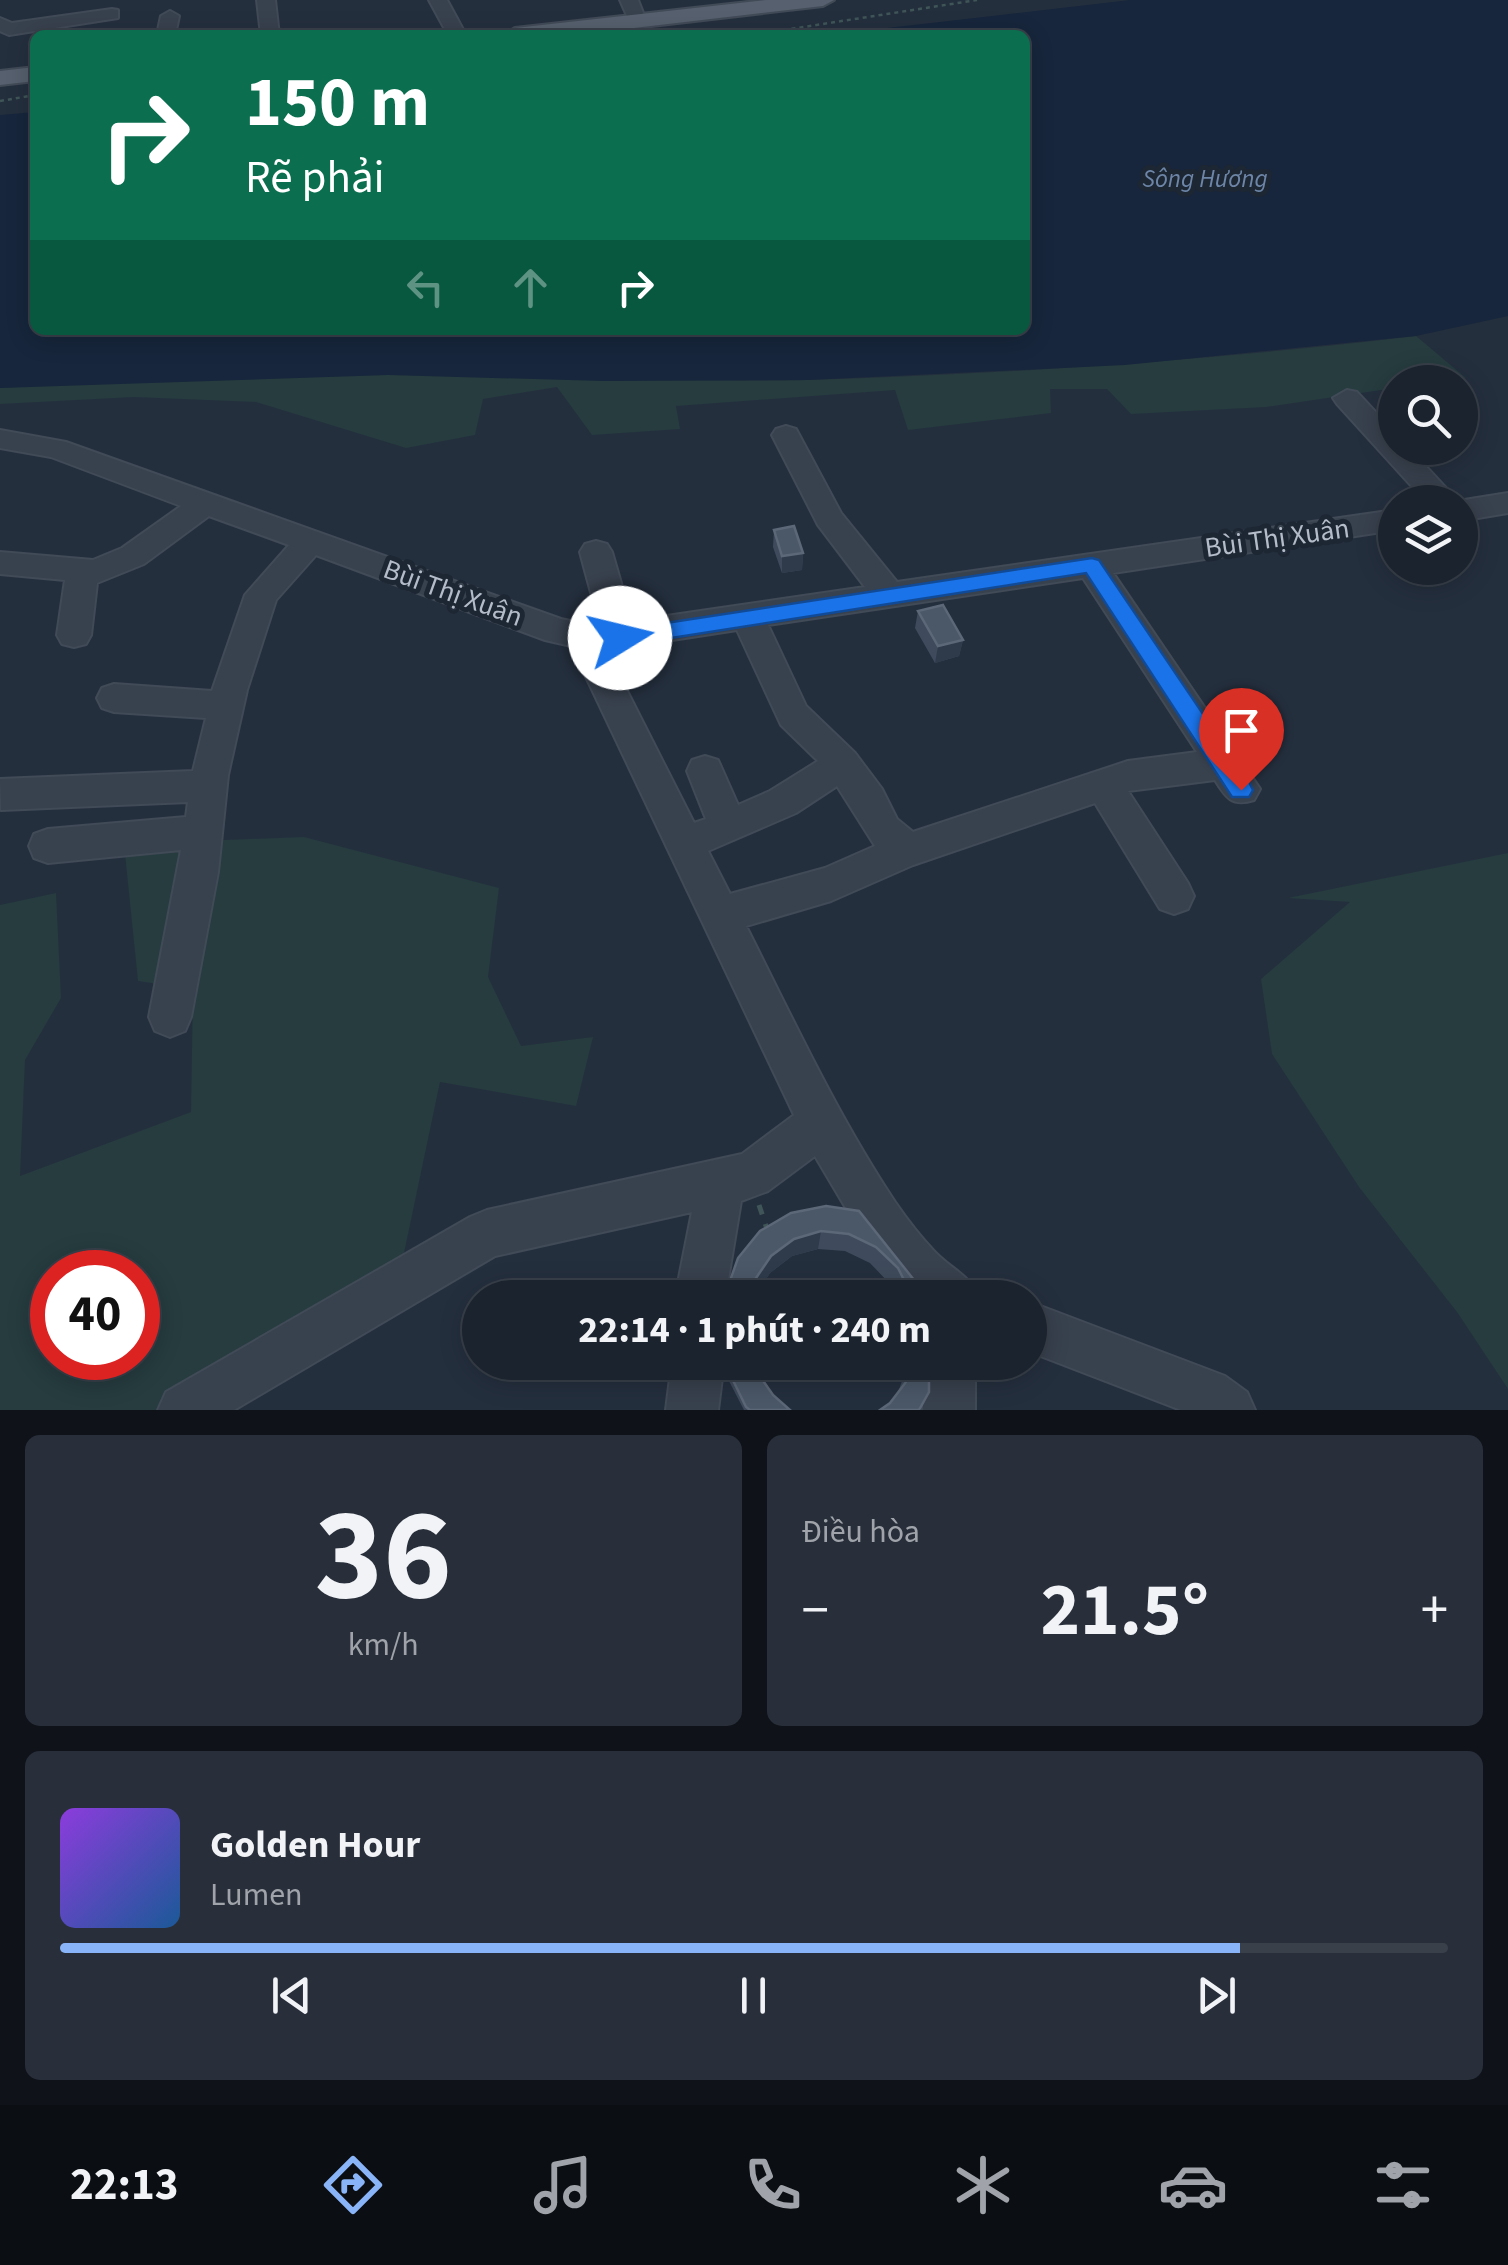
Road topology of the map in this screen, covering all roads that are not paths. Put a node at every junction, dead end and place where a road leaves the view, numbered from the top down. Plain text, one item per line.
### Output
1 (266, 0) edge
2 (438, 0) edge
3 (629, 0) edge
4 (823, 0) edge
5 (114, 7) edge
6 (0, 23) edge
7 (638, 24) junction
8 (269, 30) edge
9 (454, 30) edge
10 (571, 30) edge
11 (30, 75) edge
12 (0, 78) edge
13 (1347, 398) dead end
14 (786, 436) dead end
15 (0, 439) edge
16 (1427, 485) edge
17 (207, 502) junction
18 (1508, 503) edge
19 (1478, 508) edge
20 (1378, 523) edge
21 (311, 541) junction
22 (596, 552) dead end
23 (0, 564) edge
24 (1092, 565) junction
25 (82, 574) junction
26 (890, 596) junction
27 (748, 618) junction
28 (74, 635) dead end
29 (608, 638) junction
30 (114, 698) dead end
31 (226, 706) junction
32 (842, 764) junction
33 (704, 772) dead end
34 (1103, 784) junction
35 (208, 786) junction
36 (2, 794) edge
37 (728, 827) junction
38 (201, 832) junction
39 (686, 844) junction
40 (48, 846) dead end
41 (907, 850) junction
42 (1174, 896) dead end
43 (720, 915) junction
44 (170, 1017) dead end
45 (821, 1123) junction
46 (721, 1182) junction
47 (703, 1280) edge
48 (933, 1280) edge
49 (1047, 1333) edge
50 (696, 1380) edge
51 (949, 1380) edge
52 (184, 1410) edge
53 (692, 1410) edge
54 (950, 1410) edge
55 (1230, 1410) edge

1 - 8 street
2 - 9 street
3 - 7 street
4 - 7 main road
5 - 6 street
7 - 10 main road
11 - 12 main road
13 - 16 street
14 - 26 street
15 - 17 street, Bùi Thị Xuân
17 - 21 street, Bùi Thị Xuân
17 - 25 street
18 - 19 street
20 - 24 street, Bùi Thị Xuân
21 - 29 street, Bùi Thị Xuân
21 - 31 street
22 - 29 street
23 - 25 street
24 - 26 street, Bùi Thị Xuân
24 - 34 street
25 - 28 street
26 - 27 street, Bùi Thị Xuân
27 - 29 street, Bùi Thị Xuân
27 - 32 street
29 - 39 street
30 - 31 street
31 - 35 street
32 - 37 street
32 - 41 street
33 - 37 street
34 - 41 street
34 - 42 street
35 - 36 street
35 - 38 street
37 - 39 street
38 - 40 street
38 - 44 street
39 - 43 street
41 - 43 street
43 - 45 street
45 - 46 street
45 - 48 street
46 - 47 street
46 - 52 street
49 - 55 street
50 - 53 street
51 - 54 street

